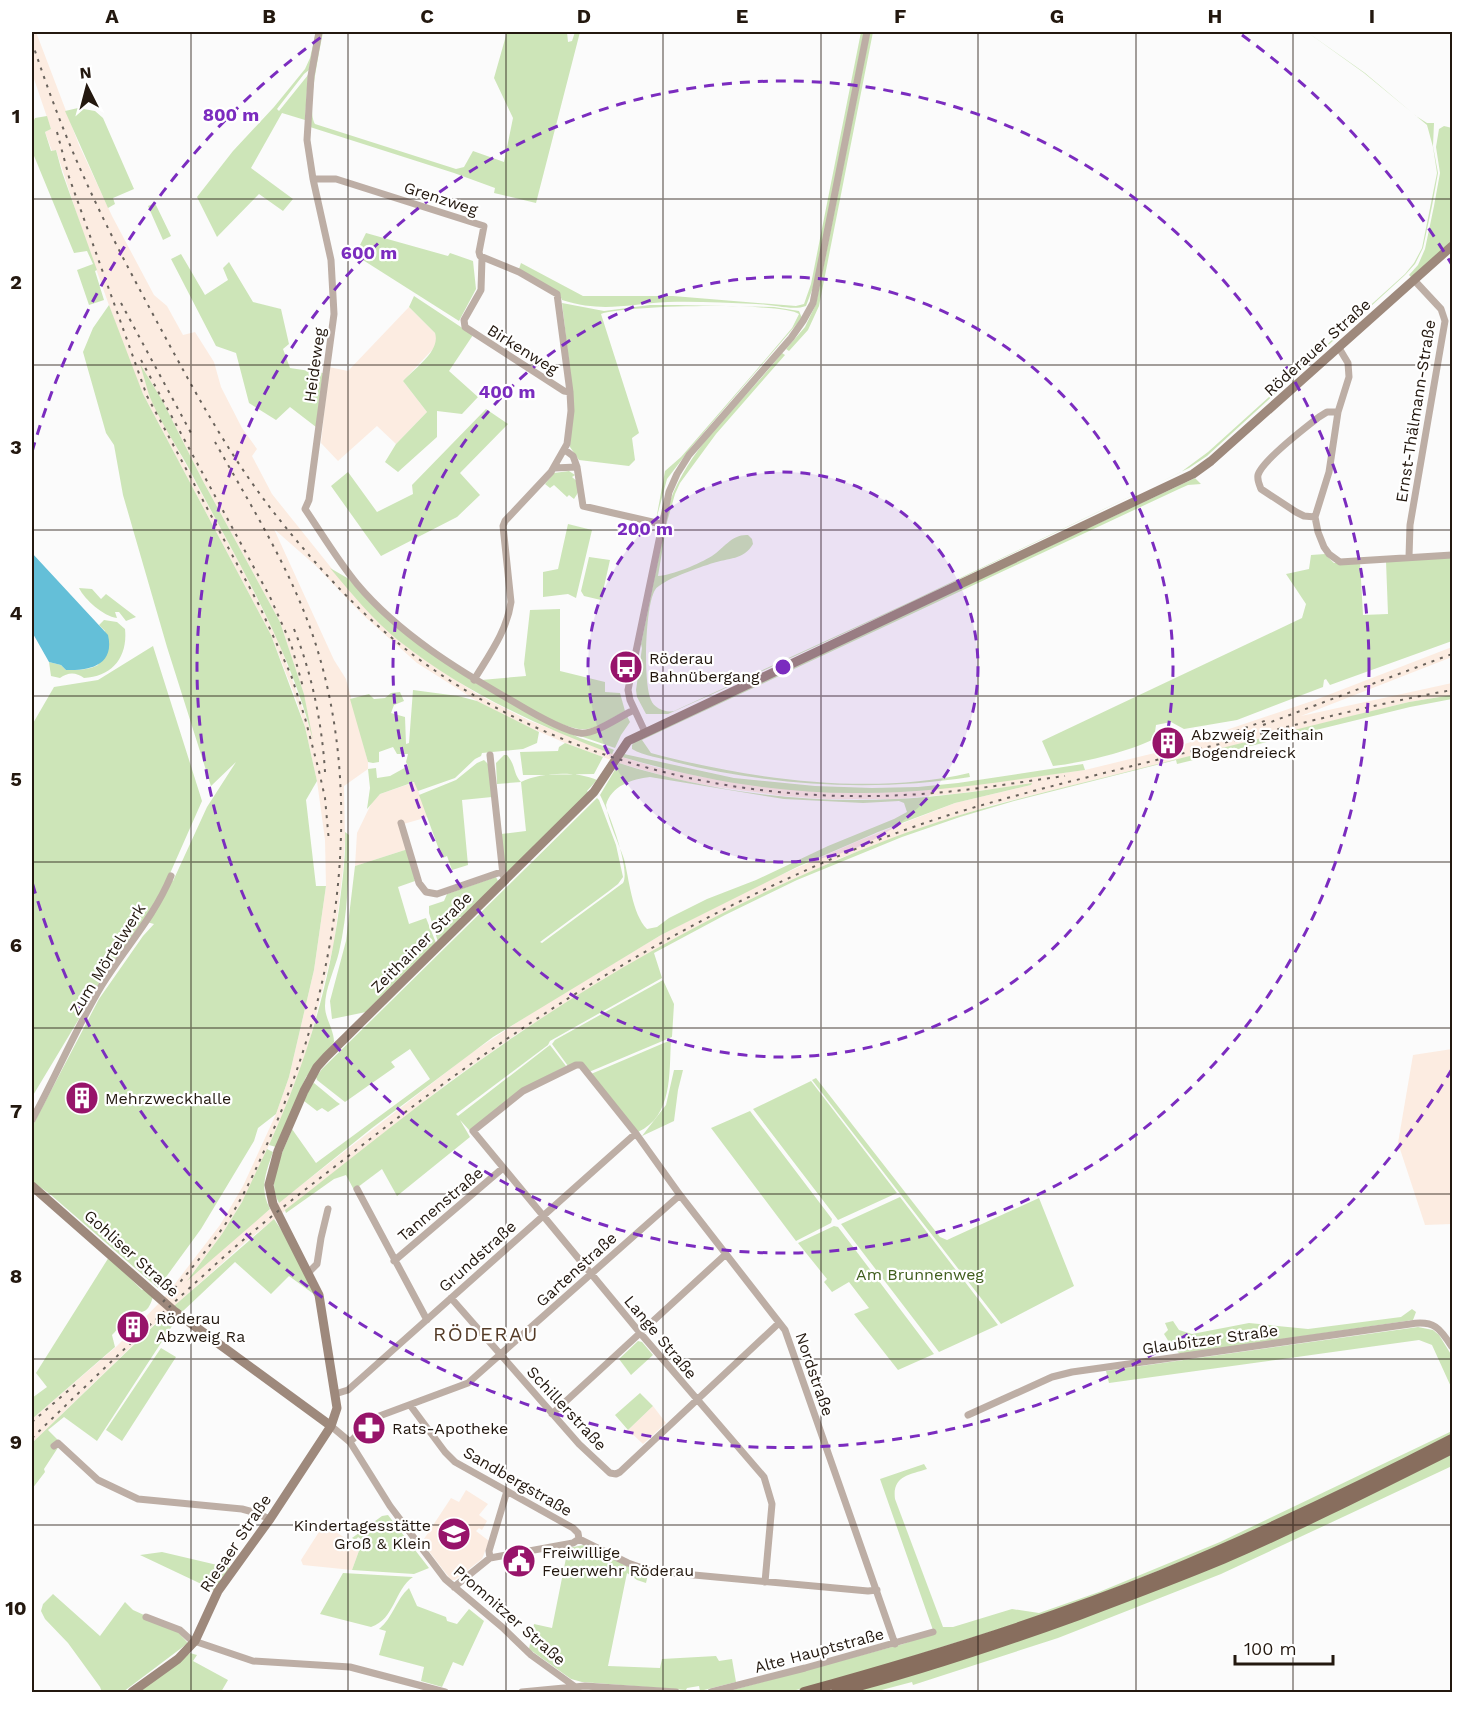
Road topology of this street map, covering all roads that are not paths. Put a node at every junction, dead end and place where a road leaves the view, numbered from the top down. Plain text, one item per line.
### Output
1 (319, 32) edge
2 (867, 32) edge
3 (313, 179) junction
4 (1452, 246) edge
5 (482, 258) junction
6 (1414, 280) junction
7 (1339, 348) junction
8 (570, 392) junction
9 (1338, 412) junction
10 (565, 450) junction
11 (577, 467) junction
12 (554, 468) junction
13 (1316, 517) junction
14 (661, 524) junction
15 (1452, 555) edge
16 (1409, 557) junction
17 (474, 680) junction
18 (720, 697) joint
19 (634, 710) junction
20 (645, 732) junction
21 (490, 755) dead end
22 (401, 823) dead end
23 (171, 876) dead end
24 (504, 876) junction
25 (579, 1064) joint
26 (32, 1120) edge
27 (635, 1134) junction
28 (503, 1168) junction
29 (32, 1185) edge
30 (357, 1189) dead end
31 (680, 1195) junction
32 (328, 1209) dead end
33 (543, 1215) junction
34 (726, 1254) junction
35 (394, 1261) junction
36 (309, 1272) junction
37 (591, 1274) junction
38 (450, 1298) junction
39 (427, 1320) junction
40 (779, 1323) junction
41 (641, 1334) junction
42 (1452, 1347) edge
43 (500, 1355) junction
44 (335, 1394) junction
45 (696, 1400) junction
46 (410, 1405) junction
47 (552, 1414) junction
48 (968, 1415) dead end
49 (332, 1426) junction
50 (1452, 1439) edge
51 (350, 1442) junction
52 (54, 1446) dead end
53 (1452, 1449) edge
54 (507, 1491) junction
55 (270, 1519) junction
56 (579, 1539) junction
57 (490, 1558) junction
58 (765, 1582) junction
59 (454, 1587) junction
60 (876, 1590) junction
61 (146, 1617) dead end
62 (933, 1632) dead end
63 (195, 1641) junction
64 (895, 1644) junction
65 (574, 1686) junction
66 (637, 1691) edge
67 (132, 1692) edge
68 (445, 1692) edge
69 (522, 1692) edge
70 (676, 1692) edge
71 (711, 1692) edge
72 (804, 1692) edge
73 (836, 1692) edge

1 - 3 street, Heideweg
2 - 14 street
3 - 5 street, Grenzweg
3 - 17 street, Heideweg
4 - 6 street, Röderauer Straße
5 - 8 street
5 - 8 street, Birkenweg
6 - 7 street, Röderauer Straße
6 - 16 street, Ernst-Thälmann-Straße
7 - 9 street
7 - 18 street, Röderauer Straße
8 - 10 street
9 - 13 street
9 - 13 street
10 - 11 street
10 - 12 street
11 - 12 street
11 - 14 street
12 - 17 street
13 - 16 street
14 - 19 street
15 - 16 street
17 - 19 street
18 - 20 street, Zeithainer Straße
19 - 20 street
20 - 24 street, Zeithainer Straße
21 - 24 street
22 - 24 street
23 - 26 street, Zum Mörtelwerk
24 - 36 street, Zeithainer Straße
25 - 27 street, Nordstraße
25 - 28 street, Lange Straße
27 - 31 street, Nordstraße
27 - 33 street, Grundstraße
28 - 33 street, Lange Straße
28 - 35 street, Tannenstraße
29 - 49 street, Gohliser Straße
30 - 35 street
31 - 34 street, Nordstraße
31 - 37 street, Gartenstraße
32 - 36 street
33 - 37 street, Lange Straße
33 - 38 street, Grundstraße
34 - 40 street, Nordstraße
34 - 41 street
35 - 39 street
36 - 44 street
37 - 41 street, Lange Straße
37 - 43 street, Gartenstraße
38 - 39 street, Grundstraße
38 - 43 street, Schillerstraße
39 - 44 street, Grundstraße
40 - 45 street
40 - 60 street, Nordstraße
41 - 45 street, Lange Straße
41 - 47 street
42 - 48 street, Glaubitzer Straße
43 - 46 street, Gartenstraße
43 - 47 street, Schillerstraße
44 - 49 street
45 - 47 street, Schillerstraße
45 - 58 street, Lange Straße
46 - 51 street, Gartenstraße
46 - 54 street, Sandbergstraße
49 - 51 street, Promnitzer Straße
49 - 55 street, Riesaer Straße
50 - 72 main road
51 - 59 street, Promnitzer Straße
52 - 55 street
53 - 73 main road
54 - 56 street, Sandbergstraße
54 - 57 street
55 - 63 street, Riesaer Straße
56 - 57 street
56 - 58 street, Sandbergstraße
57 - 59 street
58 - 60 street, Sandbergstraße
59 - 65 street, Promnitzer Straße
60 - 64 street, Nordstraße
61 - 63 street
62 - 64 street, Alte Hauptstraße
63 - 67 street, Riesaer Straße
63 - 68 street
64 - 71 street, Alte Hauptstraße
65 - 66 street
65 - 69 street
66 - 70 street

